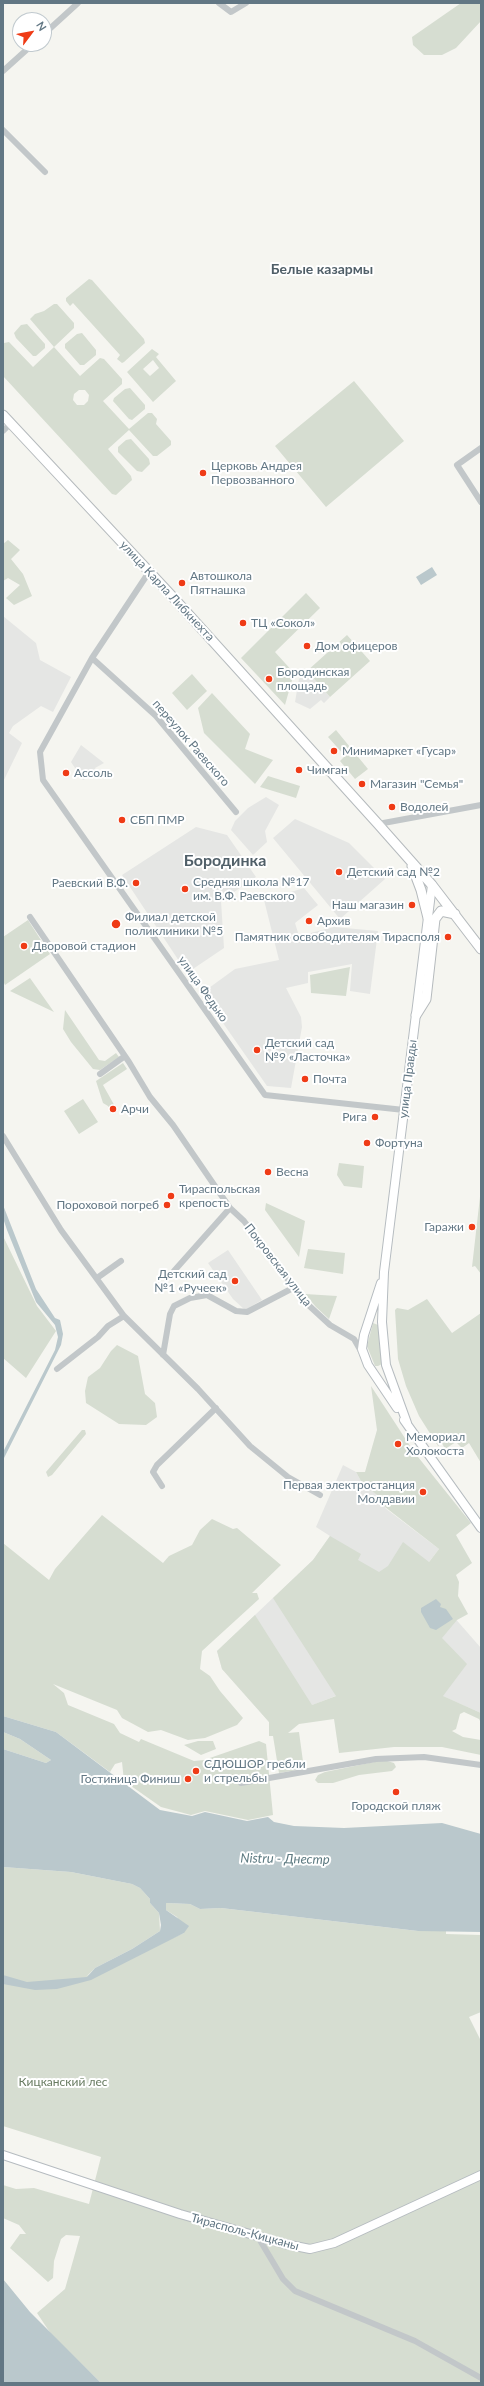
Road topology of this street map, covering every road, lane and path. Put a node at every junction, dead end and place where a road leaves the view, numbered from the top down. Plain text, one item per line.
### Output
1 (78, 3) edge
2 (219, 3) edge
3 (246, 3) edge
4 (52, 27) edge
5 (24, 52) edge
6 (3, 71) edge
7 (3, 130) edge
8 (45, 172) dead end
9 (3, 415) edge
10 (11, 423) junction
11 (3, 431) edge
12 (481, 448) edge
13 (481, 502) edge
14 (149, 572) junction
15 (92, 658) junction
16 (480, 806) edge
17 (236, 812) dead end
18 (378, 824) junction
19 (409, 859) junction
20 (432, 885) junction
21 (456, 915) junction
22 (30, 917) dead end
23 (428, 918) junction
24 (481, 949) edge
25 (416, 1015) junction
26 (125, 1056) junction
27 (100, 1074) dead end
28 (404, 1110) junction
29 (3, 1136) edge
30 (230, 1208) junction
31 (121, 1261) dead end
32 (174, 1271) dead end
33 (384, 1272) junction
34 (97, 1278) junction
35 (293, 1288) junction
36 (124, 1316) junction
37 (369, 1320) junction
38 (382, 1322) junction
39 (364, 1335) junction
40 (354, 1339) junction
41 (163, 1355) junction
42 (365, 1359) junction
43 (386, 1366) junction
44 (58, 1369) dead end
45 (372, 1371) junction
46 (216, 1408) junction
47 (407, 1423) junction
48 (162, 1486) dead end
49 (320, 1495) dead end
50 (481, 1528) edge
51 (481, 1765) edge
52 (241, 1784) dead end
53 (3, 2155) edge
54 (481, 2175) edge
55 (258, 2237) junction
56 (481, 2378) edge

1 - 4 street
2 - 3 street
5 - 6 street
7 - 8 street
9 - 10 main road, улица Карла Либкнехта
10 - 11 street
10 - 14 main road, улица Карла Либкнехта
12 - 13 street
14 - 15 street
14 - 18 main road, улица Карла Либкнехта
15 - 17 street, переулок Раевского
15 - 28 street, улица Федько
16 - 18 street
18 - 19 main road
19 - 20 main road
19 - 23 main road
20 - 21 main road
20 - 23 main road, улица Правды
21 - 24 main road
21 - 25 main road
22 - 26 street, Покровская улица
23 - 25 main road, улица Правды
25 - 28 main road, улица Правды
26 - 27 street
26 - 30 street, Покровская улица
28 - 33 main road, улица Правды
29 - 34 street
30 - 32 street
30 - 35 street, Покровская улица
31 - 34 street
33 - 37 main road, улица Правды
33 - 38 main road, улица Правды
34 - 36 street
35 - 40 street, Покровская улица
35 - 41 street
36 - 41 street
36 - 44 street
37 - 38 main road
37 - 39 main road, улица Правды
38 - 43 main road, улица Правды
39 - 40 street
39 - 42 main road, улица Правды
40 - 42 street
41 - 46 street
42 - 45 main road
43 - 45 main road
43 - 47 main road
45 - 47 main road
46 - 48 street
46 - 49 street
47 - 50 main road
51 - 52 street
53 - 55 main road, Тирасполь-Кицканы
54 - 55 main road, Тирасполь-Кицканы
55 - 56 street

